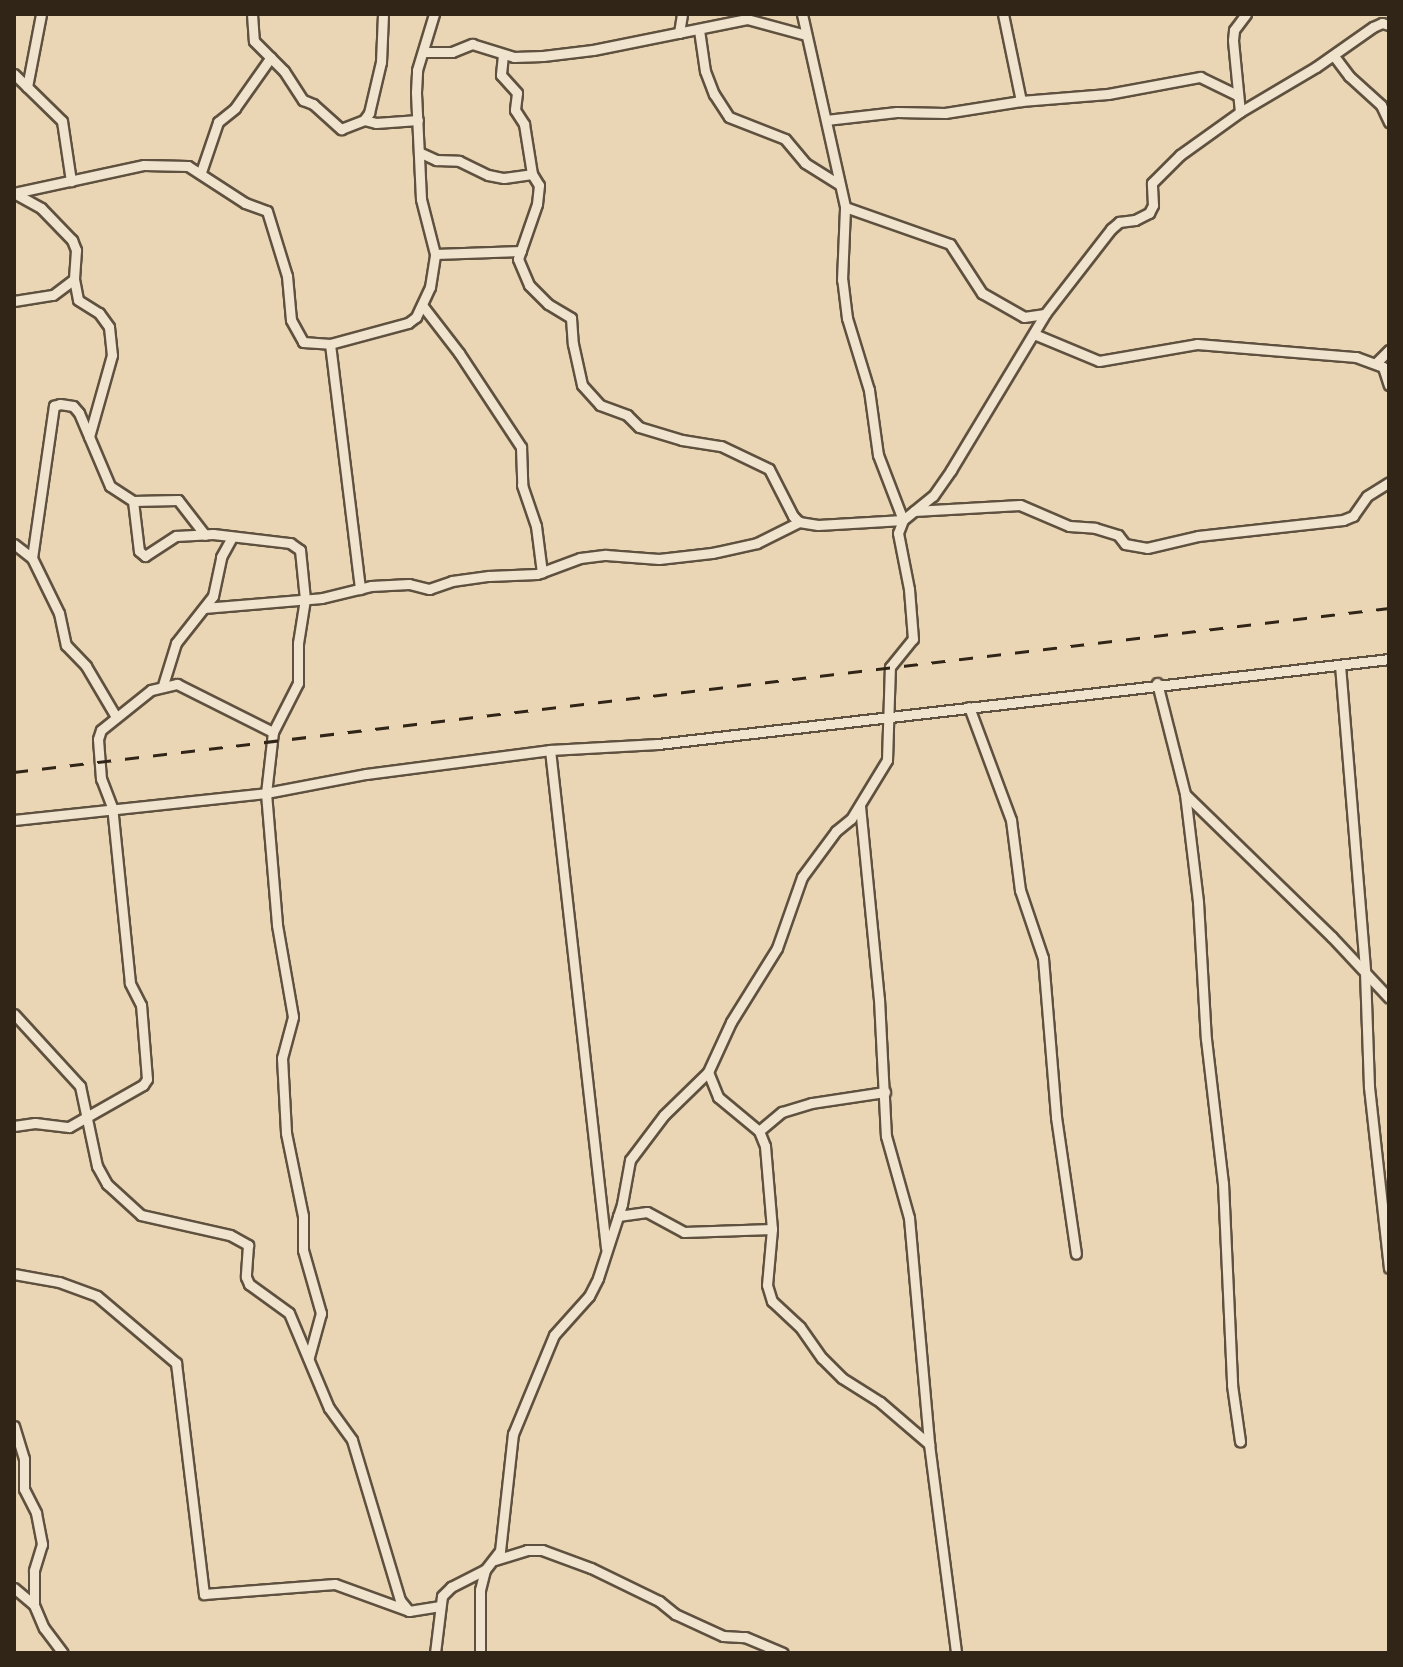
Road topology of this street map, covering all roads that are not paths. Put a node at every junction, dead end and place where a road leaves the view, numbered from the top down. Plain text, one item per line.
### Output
1 (41, 14) edge
2 (252, 14) edge
3 (383, 14) edge
4 (434, 14) edge
5 (682, 14) edge
6 (802, 14) edge
7 (1003, 14) edge
8 (1246, 14) edge
9 (1389, 25) edge
10 (699, 30) junction
11 (679, 33) junction
12 (430, 35) junction
13 (806, 35) junction
14 (439, 51) junction
15 (424, 52) junction
16 (503, 55) junction
17 (1334, 56) junction
18 (271, 57) junction
19 (14, 74) edge
20 (27, 87) junction
21 (1237, 95) junction
22 (1021, 101) junction
23 (1240, 112) junction
24 (364, 120) junction
25 (418, 120) junction
26 (826, 120) junction
27 (1389, 122) edge
28 (421, 153) junction
29 (201, 172) junction
30 (532, 174) junction
31 (71, 181) junction
32 (839, 184) junction
33 (14, 193) edge
34 (845, 207) junction
35 (521, 251) junction
36 (435, 254) junction
37 (74, 279) junction
38 (14, 301) edge
39 (422, 305) junction
40 (1045, 314) junction
41 (1034, 334) junction
42 (330, 344) junction
43 (1389, 350) edge
44 (1377, 362) junction
45 (1389, 385) edge
46 (89, 437) junction
47 (1389, 482) edge
48 (133, 501) junction
49 (914, 511) junction
50 (903, 520) junction
51 (799, 522) junction
52 (205, 535) junction
53 (232, 537) junction
54 (14, 544) edge
55 (32, 558) junction
56 (542, 573) junction
57 (360, 589) junction
58 (305, 599) junction
59 (204, 608) junction
60 (1389, 659) edge
61 (1340, 665) junction
62 (1157, 683) junction
63 (163, 685) junction
64 (969, 707) junction
65 (890, 714) junction
66 (116, 717) junction
67 (273, 732) junction
68 (550, 750) junction
69 (266, 793) junction
70 (1185, 794) junction
71 (860, 806) junction
72 (112, 807) junction
73 (14, 820) edge
74 (1365, 972) junction
75 (1389, 998) edge
76 (14, 1014) edge
77 (708, 1072) junction
78 (885, 1092) junction
79 (87, 1117) junction
80 (769, 1120) junction
81 (746, 1122) junction
82 (14, 1126) edge
83 (759, 1131) junction
84 (618, 1216) junction
85 (772, 1229) junction
86 (607, 1252) junction
87 (1076, 1254) dead end
88 (1389, 1268) edge
89 (14, 1274) edge
90 (309, 1357) junction
91 (14, 1426) edge
92 (1240, 1441) dead end
93 (929, 1444) junction
94 (495, 1560) junction
95 (485, 1570) junction
96 (14, 1588) edge
97 (34, 1605) junction
98 (439, 1606) junction
99 (409, 1611) junction
100 (63, 1653) edge
101 (435, 1653) edge
102 (480, 1653) edge
103 (783, 1653) edge
104 (956, 1653) edge

1 - 20 street
2 - 18 street
3 - 24 street
4 - 12 street
5 - 11 street
6 - 13 street
7 - 22 street
8 - 21 street
9 - 17 street
10 - 11 street
10 - 13 street
10 - 32 street
11 - 16 street
12 - 14 street
12 - 15 street
13 - 26 street
14 - 15 street
14 - 16 street
15 - 25 street
16 - 30 street
17 - 23 street
17 - 27 street
18 - 24 street
18 - 29 street
19 - 20 street
20 - 31 street
21 - 22 street
21 - 23 street
22 - 26 street
23 - 40 street
24 - 25 street
25 - 28 street
26 - 32 street
28 - 30 street
28 - 36 street
29 - 31 street
29 - 42 street
30 - 35 street
31 - 33 street
32 - 34 street
33 - 37 street
34 - 40 street
34 - 50 street
35 - 36 street
35 - 51 street
36 - 39 street
37 - 38 street
37 - 46 street
39 - 42 street
39 - 56 street
40 - 41 street
41 - 44 street
41 - 49 street
42 - 57 street
43 - 44 street
44 - 45 street
46 - 48 street
46 - 55 street
47 - 49 street
48 - 52 street
48 - 52 street
49 - 50 street
50 - 51 street
50 - 65 street
51 - 56 street
52 - 53 street
53 - 58 street
53 - 59 street
54 - 55 street
55 - 66 street
56 - 57 street
57 - 58 street
58 - 59 street
58 - 67 street
59 - 63 street
60 - 61 street
61 - 62 street
61 - 74 street
62 - 64 street
62 - 70 street
63 - 66 street
63 - 67 street
64 - 65 street
64 - 87 street
65 - 68 street
65 - 71 street
66 - 72 street
67 - 69 street
68 - 69 street
68 - 86 street
69 - 72 street
69 - 90 street
70 - 74 street
70 - 92 street
71 - 77 street
71 - 78 street
72 - 73 street
72 - 79 street
74 - 75 street
74 - 88 street
76 - 79 street
77 - 81 street
77 - 84 street
78 - 80 street
78 - 93 street
79 - 82 street
79 - 90 street
80 - 81 street
80 - 83 street
81 - 83 street
83 - 85 street
84 - 85 street
84 - 86 street
85 - 93 street
86 - 94 street
89 - 99 street
90 - 99 street
91 - 97 street
93 - 104 street
94 - 95 street
94 - 103 street
95 - 98 street
95 - 102 street
96 - 97 street
97 - 100 street
98 - 99 street
98 - 101 street

